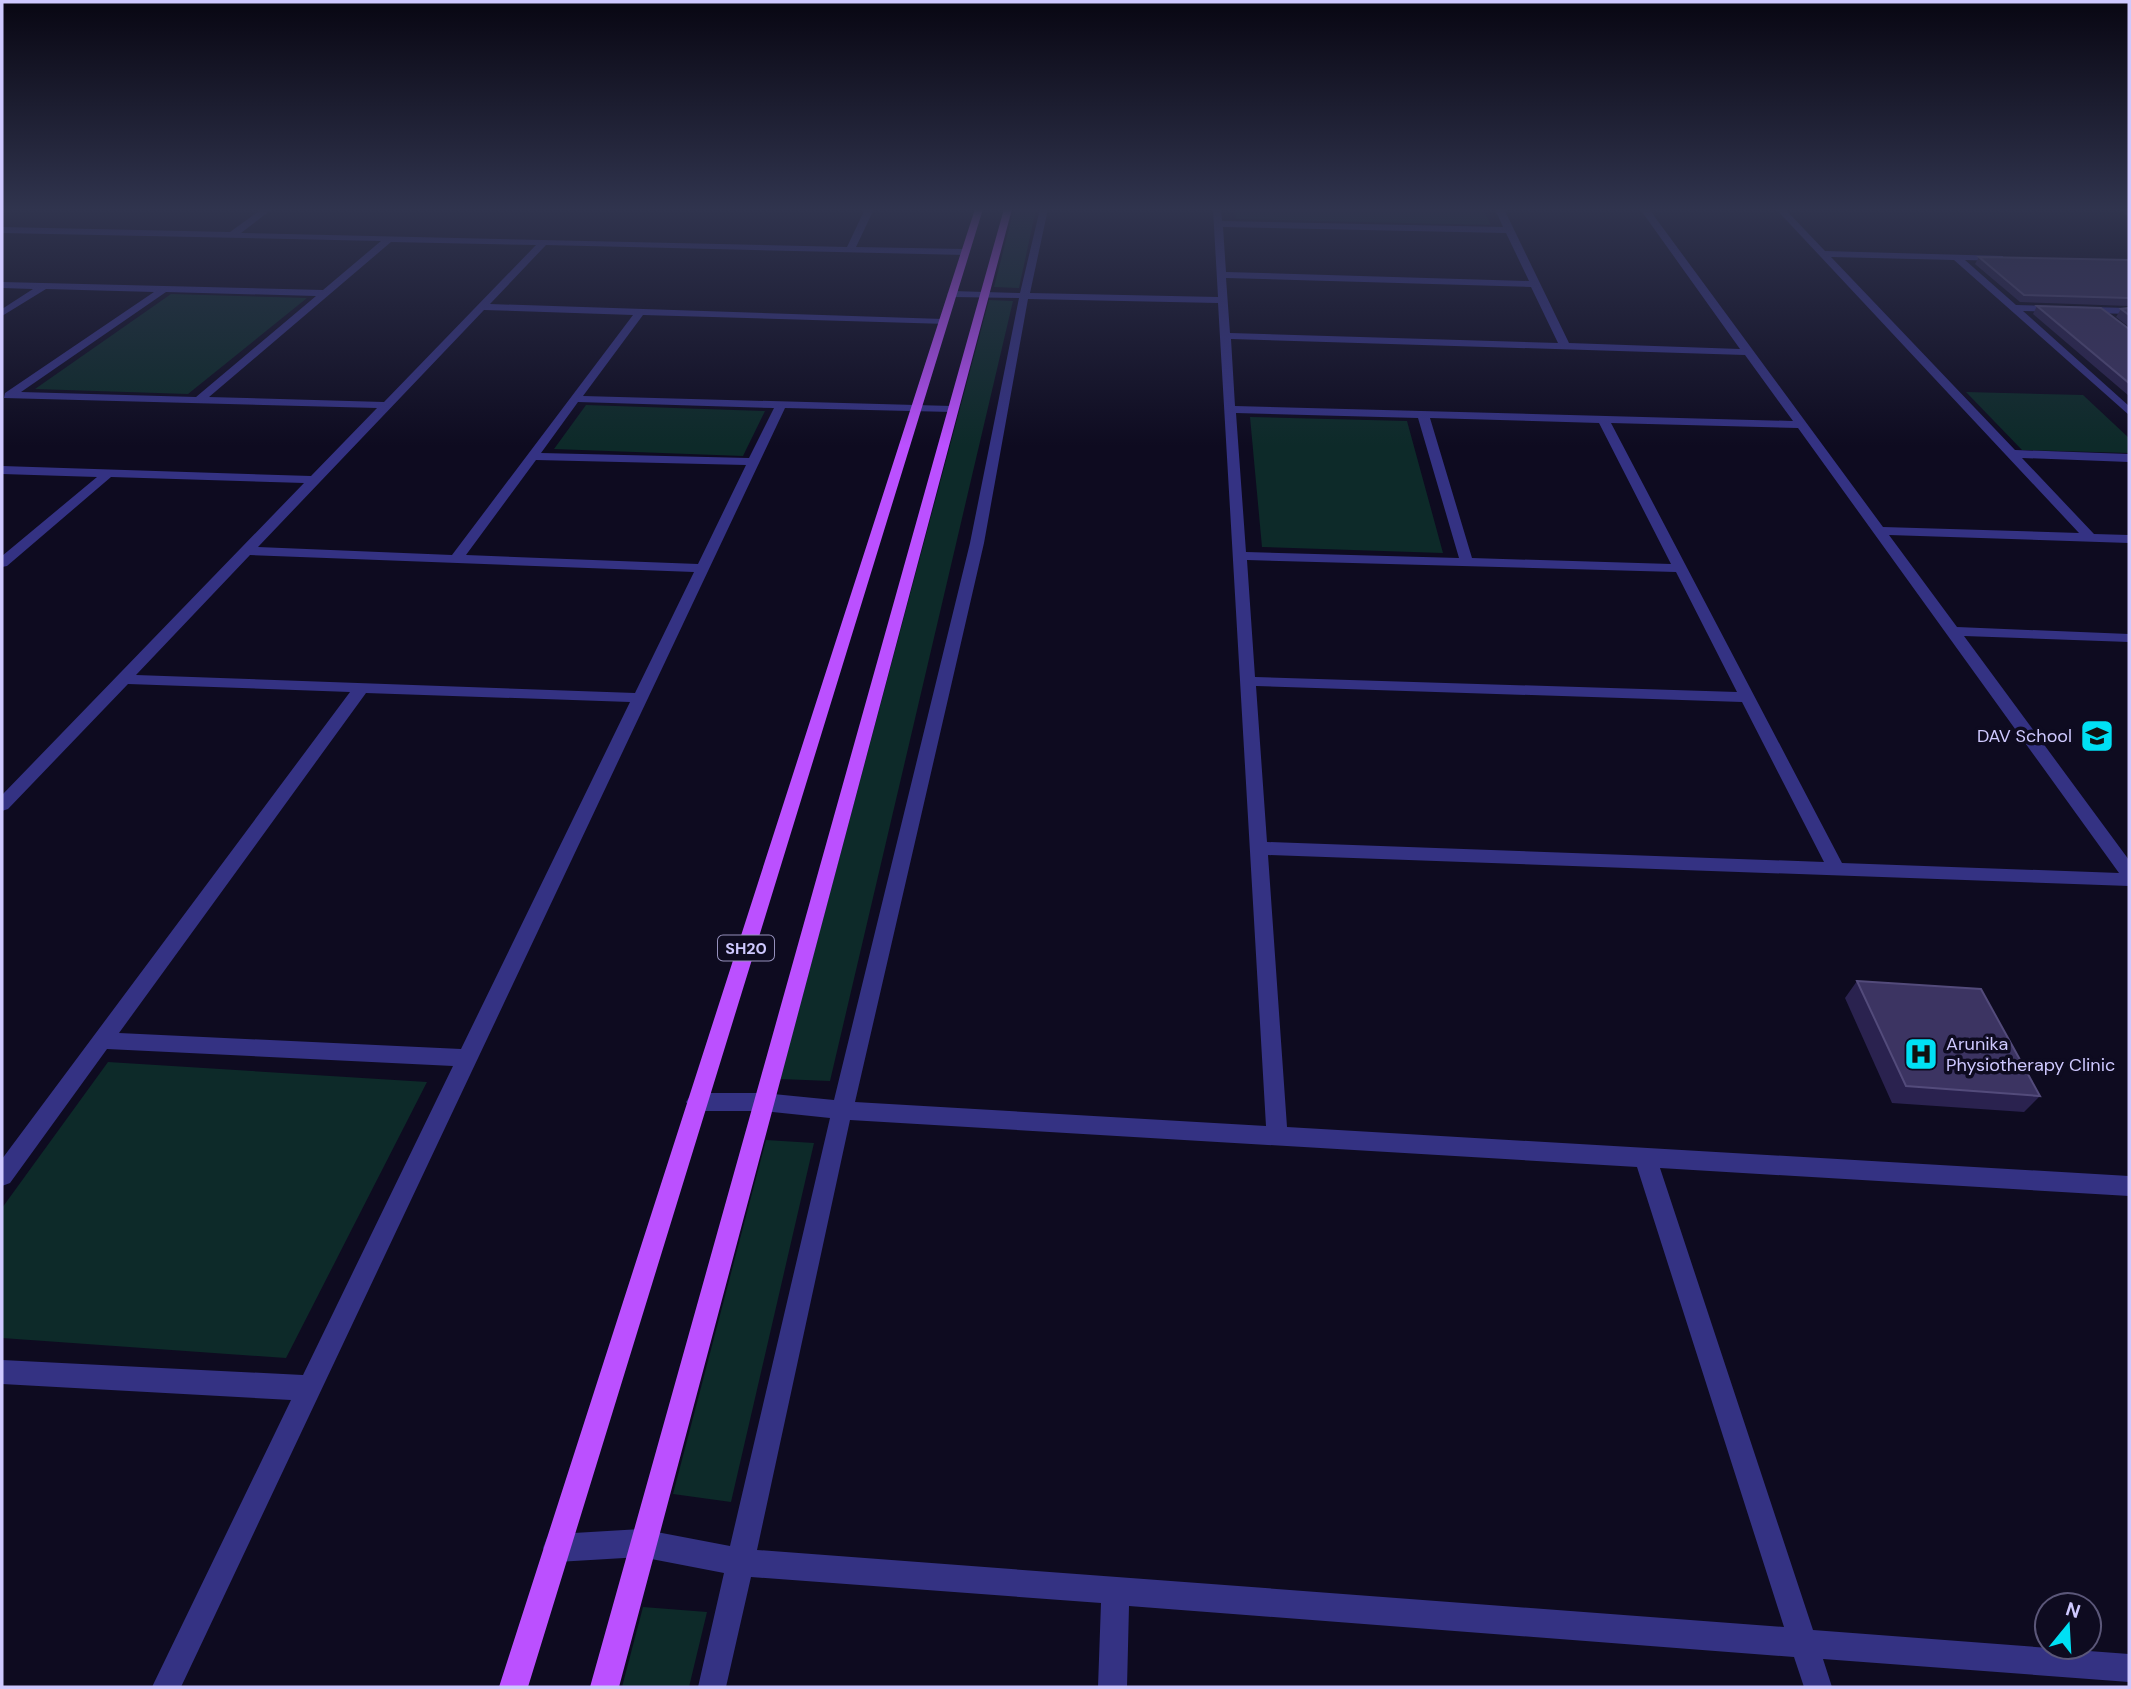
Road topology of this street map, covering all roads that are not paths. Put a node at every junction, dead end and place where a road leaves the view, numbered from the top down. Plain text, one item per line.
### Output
1 (41, 288) edge
2 (117, 288) edge
3 (331, 288) edge
4 (500, 288) edge
5 (954, 288) edge
6 (984, 288) edge
7 (1026, 288) edge
8 (1223, 288) edge
9 (1537, 288) edge
10 (1701, 288) edge
11 (1855, 288) edge
12 (1990, 288) edge
13 (164, 289) junction
14 (325, 293) junction
15 (952, 294) junction
16 (982, 295) junction
17 (1024, 296) junction
18 (1223, 300) junction
19 (481, 307) junction
20 (2013, 308) junction
21 (2099, 310) junction
22 (2129, 311) edge
23 (640, 312) junction
24 (2, 313) edge
25 (943, 322) junction
26 (2119, 327) edge
27 (1226, 336) junction
28 (1565, 347) junction
29 (1747, 352) junction
30 (6, 398) edge
31 (576, 399) junction
32 (199, 400) junction
33 (386, 405) junction
34 (781, 405) junction
35 (916, 408) junction
36 (952, 409) junction
37 (1230, 409) junction
38 (2129, 412) edge
39 (1423, 414) junction
40 (1603, 419) junction
41 (1801, 425) junction
42 (2012, 454) junction
43 (533, 456) junction
44 (2129, 457) edge
45 (753, 462) junction
46 (2, 470) edge
47 (109, 473) junction
48 (314, 480) junction
49 (1878, 531) junction
50 (2091, 538) junction
51 (2129, 539) edge
52 (246, 551) junction
53 (1240, 556) junction
54 (456, 559) junction
55 (3, 561) edge
56 (1467, 563) junction
57 (702, 568) junction
58 (1680, 568) junction
59 (1952, 631) junction
60 (2129, 638) edge
61 (123, 679) junction
62 (1248, 681) junction
63 (362, 688) junction
64 (1747, 697) junction
65 (640, 698) junction
66 (2, 805) edge
67 (1259, 848) junction
68 (1837, 870) junction
69 (2129, 873) edge
70 (2129, 880) edge
71 (102, 1040) junction
72 (468, 1058) junction
73 (697, 1102) junction
74 (763, 1102) junction
75 (842, 1110) junction
76 (1277, 1136) junction
77 (1645, 1157) junction
78 (2, 1176) edge
79 (2129, 1186) edge
80 (2, 1372) edge
81 (309, 1388) junction
82 (641, 1543) junction
83 (557, 1548) junction
84 (740, 1562) junction
85 (1116, 1591) junction
86 (1805, 1643) junction
87 (2129, 1669) edge
88 (511, 1684) edge
89 (166, 1687) edge
90 (604, 1687) edge
91 (712, 1687) edge
92 (1112, 1687) edge
93 (1818, 1687) edge

1 - 24 street
2 - 13 street
3 - 14 street
4 - 19 street
5 - 15 main road, SH20
6 - 16 main road
7 - 17 street
8 - 18 street
9 - 28 street
10 - 29 street
11 - 42 street
12 - 20 street
13 - 14 street
13 - 30 street
14 - 32 street
15 - 16 street
15 - 25 main road, SH20
16 - 17 street
16 - 36 main road
17 - 18 street
17 - 75 street
18 - 27 street
19 - 23 street
19 - 33 street
20 - 21 street
20 - 38 street
21 - 22 street
21 - 26 street
23 - 25 street
23 - 31 street
25 - 35 main road, SH20
27 - 28 street
27 - 37 street
28 - 29 street
29 - 41 street
30 - 32 street
31 - 34 street
31 - 43 street
32 - 33 street
33 - 48 street
34 - 35 street
34 - 45 street
35 - 36 street
35 - 73 main road, SH20
36 - 74 main road
37 - 39 street
37 - 53 street
39 - 40 street
39 - 56 street
40 - 41 street
40 - 58 street
41 - 49 street
42 - 44 street
42 - 50 street
43 - 45 street
43 - 54 street
45 - 57 street
46 - 47 street
47 - 48 street
47 - 55 street
48 - 52 street
49 - 50 street
49 - 59 street
50 - 51 street
52 - 54 street
52 - 61 street
53 - 56 street
53 - 62 street
54 - 57 street
56 - 58 street
57 - 65 street
58 - 64 street
59 - 60 street
59 - 69 street
61 - 63 street
61 - 66 street
62 - 64 street
62 - 67 street
63 - 65 street
63 - 71 street
64 - 68 street
65 - 72 street
67 - 68 street
67 - 76 street
68 - 70 street
71 - 72 street
71 - 78 street
72 - 81 street
73 - 74 street
73 - 83 main road, SH20
74 - 75 street
74 - 82 main road
75 - 76 street
75 - 84 street
76 - 77 street
77 - 79 street
77 - 86 street
80 - 81 street
81 - 89 street
82 - 83 street
82 - 84 street
82 - 90 main road
83 - 88 main road, SH20
84 - 85 street
84 - 91 street
85 - 86 street
85 - 92 street
86 - 87 street
86 - 93 street

